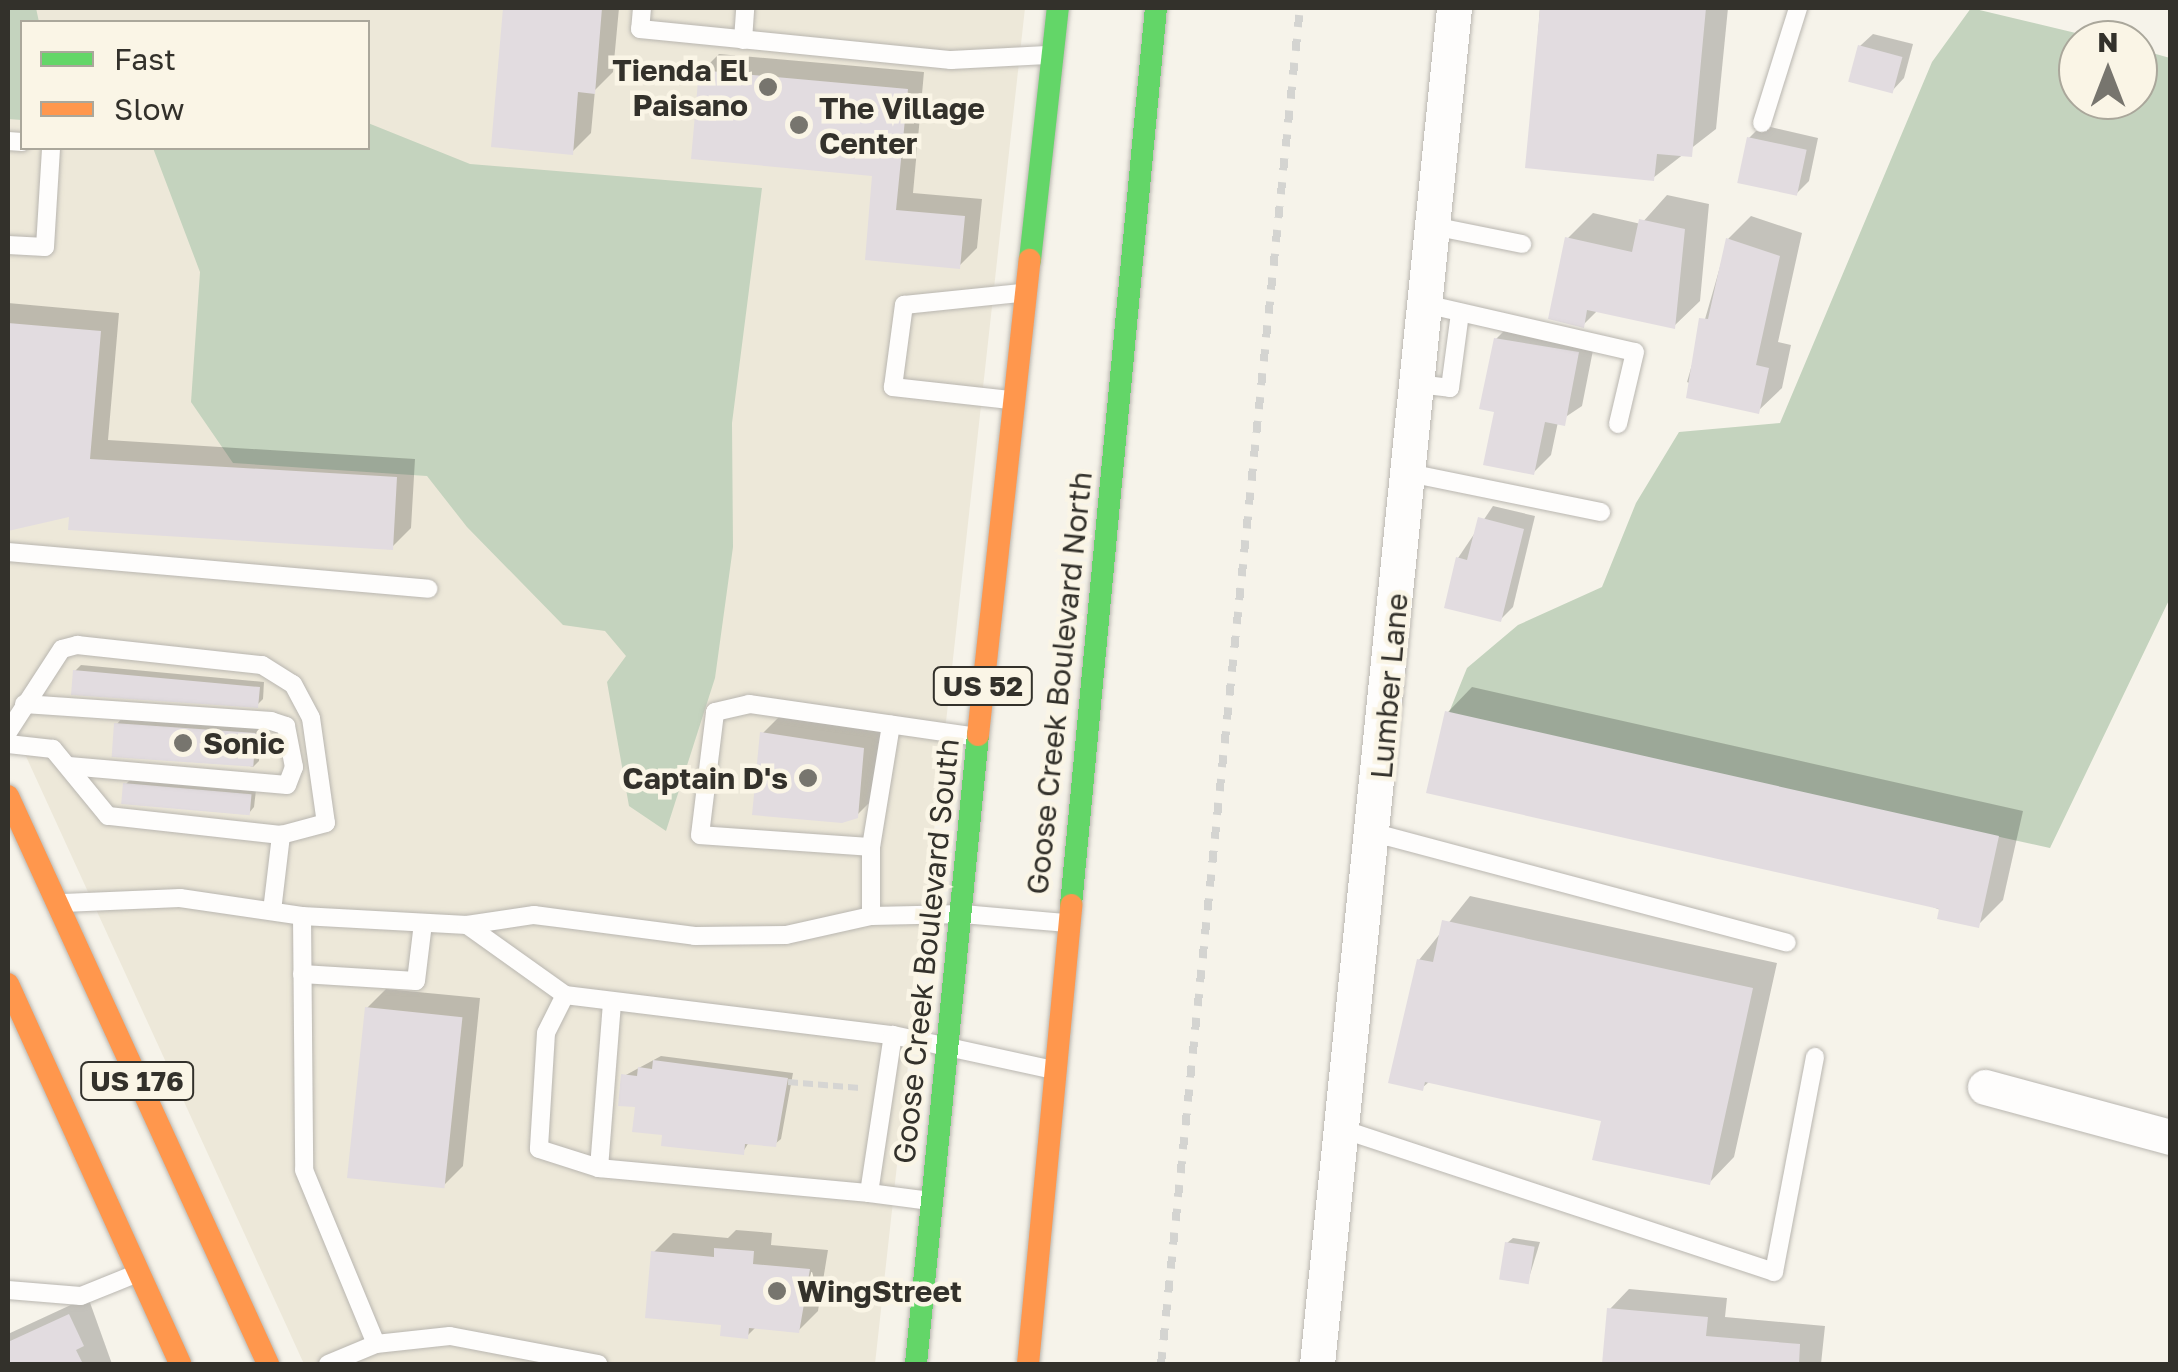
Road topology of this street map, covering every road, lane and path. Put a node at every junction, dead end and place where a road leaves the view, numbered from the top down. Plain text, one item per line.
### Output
1 (642, 8) edge
2 (745, 8) edge
3 (1058, 8) edge
4 (1156, 8) edge
5 (1454, 8) edge
6 (1798, 8) edge
7 (743, 40) junction
8 (1053, 56) junction
9 (1762, 123) dead end
10 (51, 150) edge
11 (1433, 226) junction
12 (8, 244) edge
13 (1522, 244) dead end
14 (1026, 292) junction
15 (1442, 308) junction
16 (1014, 401) junction
17 (1618, 424) dead end
18 (1410, 473) junction
19 (1601, 512) dead end
20 (8, 552) edge
21 (428, 589) dead end
22 (24, 704) junction
23 (891, 725) junction
24 (8, 732) edge
25 (978, 737) junction
26 (8, 744) edge
27 (69, 766) junction
28 (8, 796) edge
29 (1375, 833) junction
30 (281, 835) junction
31 (871, 847) junction
32 (21, 893) dead end
33 (56, 904) junction
34 (272, 911) junction
35 (963, 914) junction
36 (302, 916) junction
37 (871, 916) junction
38 (424, 923) junction
39 (1066, 923) junction
40 (467, 925) junction
41 (1787, 942) dead end
42 (302, 974) junction
43 (8, 984) edge
44 (565, 994) junction
45 (612, 1003) junction
46 (893, 1035) junction
47 (944, 1046) junction
48 (1815, 1057) dead end
49 (1054, 1070) junction
50 (788, 1082) dead end
51 (1985, 1087) dead end
52 (885, 1091) junction
53 (1342, 1130) junction
54 (2170, 1137) edge
55 (599, 1168) junction
56 (869, 1193) junction
57 (930, 1201) junction
58 (138, 1272) junction
59 (8, 1290) edge
60 (376, 1344) junction
61 (180, 1364) edge
62 (268, 1364) edge
63 (328, 1364) edge
64 (598, 1364) edge
65 (916, 1364) edge
66 (1028, 1364) edge
67 (1316, 1364) edge

1 - 7 lane
2 - 7 lane
3 - 8 main road, Goose Creek Boulevard South / US 52
4 - 39 main road, Goose Creek Boulevard North
5 - 11 street, Lumber Lane
6 - 9 lane
7 - 8 lane
8 - 14 main road, Goose Creek Boulevard South / US 52
10 - 12 lane
11 - 13 lane
11 - 15 street, Lumber Lane
14 - 16 main road, Goose Creek Boulevard South / US 52
14 - 16 lane
15 - 17 lane
15 - 18 street, Lumber Lane
16 - 25 main road, Goose Creek Boulevard South / US 52
18 - 19 lane
18 - 29 street, Lumber Lane
20 - 21 lane
22 - 24 lane
22 - 27 lane
22 - 30 lane
23 - 25 lane
23 - 31 lane
23 - 31 lane
25 - 35 main road, Goose Creek Boulevard South / US 52
26 - 27 lane
27 - 30 lane
28 - 33 main road, US 176
29 - 41 lane
29 - 53 street, Lumber Lane
30 - 34 lane
31 - 37 lane
32 - 33 main road
33 - 34 lane
33 - 62 main road, US 176
34 - 36 lane
35 - 37 lane
35 - 39 lane
35 - 47 main road, Goose Creek Boulevard South / US 52
36 - 38 lane
36 - 42 lane
37 - 40 lane
38 - 40 lane
38 - 42 lane
39 - 49 main road, Goose Creek Boulevard North
40 - 44 lane
42 - 60 lane
43 - 58 main road, US 176
44 - 45 lane
44 - 55 lane
45 - 46 lane
45 - 55 lane
46 - 47 lane
46 - 52 lane
47 - 49 lane
47 - 57 main road, Goose Creek Boulevard South / US 52
48 - 53 lane
49 - 66 main road, Goose Creek Boulevard North
50 - 52 path
51 - 54 street
52 - 56 lane
53 - 67 street, Lumber Lane
55 - 56 lane
56 - 57 lane
57 - 65 main road, Goose Creek Boulevard South / US 52
58 - 59 lane
58 - 61 main road, US 176
60 - 63 lane
60 - 64 lane

